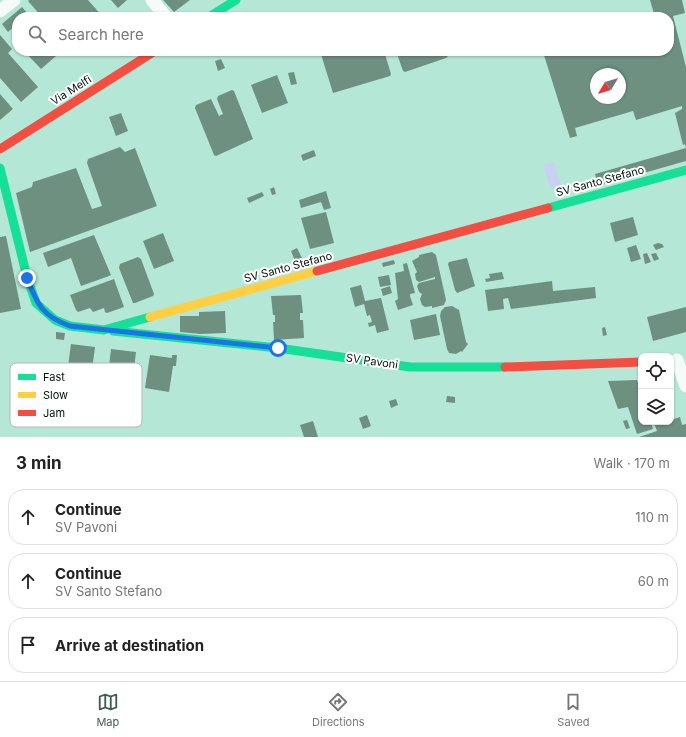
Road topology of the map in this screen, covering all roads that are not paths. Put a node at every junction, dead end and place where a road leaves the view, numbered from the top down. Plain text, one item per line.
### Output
1 (14, 0) edge
2 (152, 0) edge
3 (236, 0) edge
4 (0, 11) edge
5 (162, 12) edge
6 (217, 12) edge
7 (147, 56) edge
8 (2, 144) edge
9 (0, 168) edge
10 (686, 170) edge
11 (104, 330) junction
12 (678, 360) edge
13 (638, 362) edge
14 (686, 386) edge

1 - 4 street
2 - 5 street
3 - 6 street
7 - 8 street, Via Melfi
9 - 11 street, SV Santo Stefano
10 - 11 street, SV Santo Stefano
11 - 13 street, SV Pavoni
12 - 14 street

